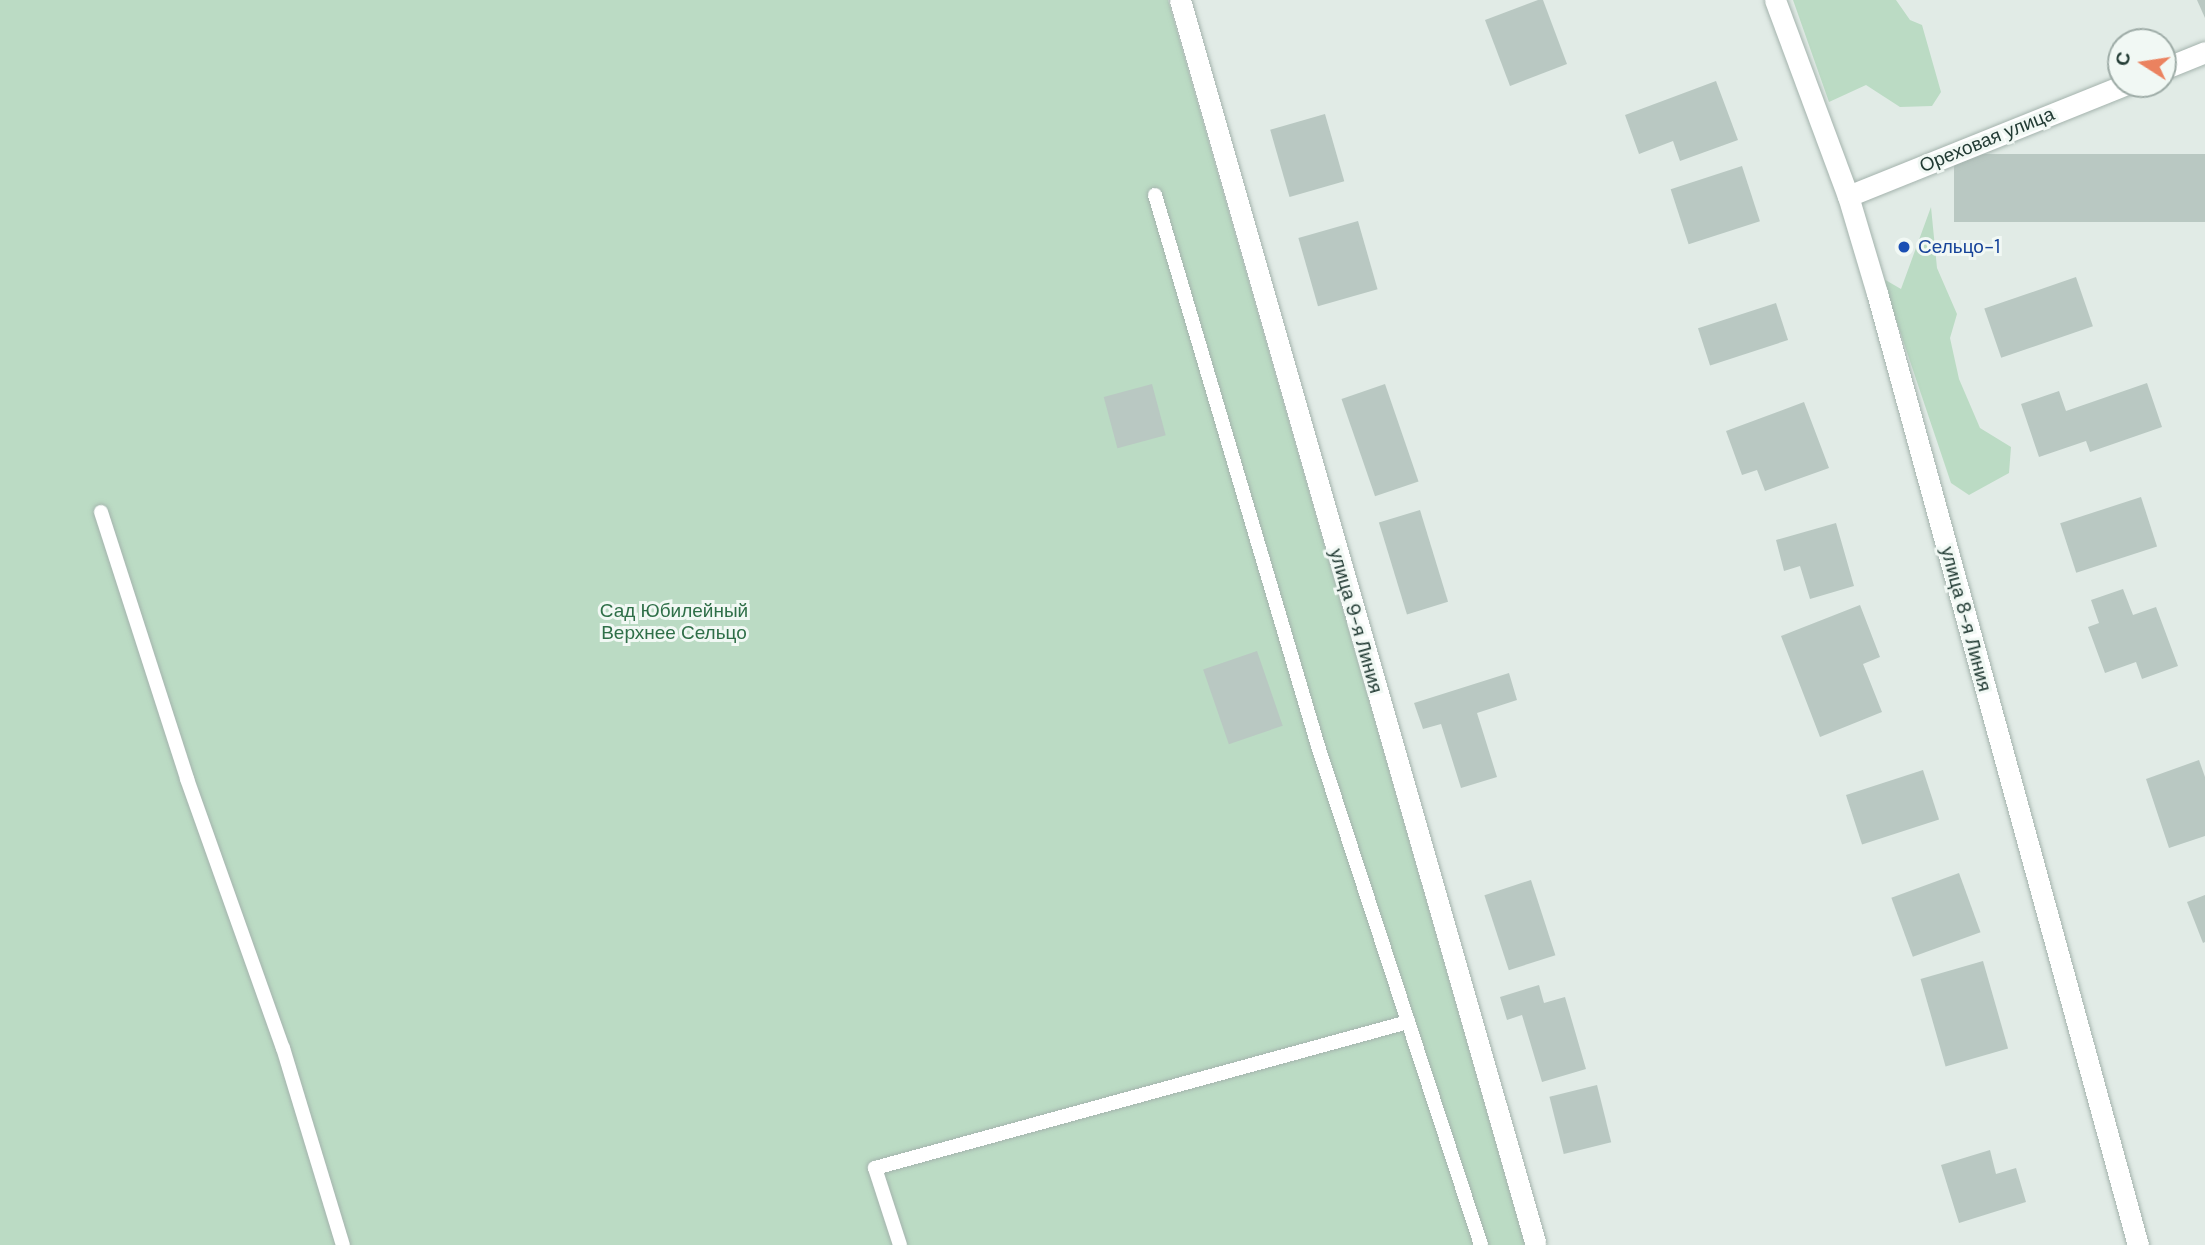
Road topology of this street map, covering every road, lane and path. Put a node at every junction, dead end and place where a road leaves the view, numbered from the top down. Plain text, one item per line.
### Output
1 (1180, 0) edge
2 (1775, 0) edge
3 (2205, 52) edge
4 (2177, 63) edge
5 (2107, 92) edge
6 (1155, 195) dead end
7 (1848, 196) junction
8 (101, 512) dead end
9 (1408, 1022) junction
10 (1535, 1242) dead end
11 (343, 1245) edge
12 (900, 1245) edge
13 (1481, 1245) edge
14 (2138, 1245) edge

1 - 10 street, улица 9-я Линия
2 - 7 street, улица 8-я Линия
3 - 4 street
5 - 7 street, Ореховая улица
6 - 9 lane
7 - 14 street, улица 8-я Линия
8 - 11 lane
9 - 12 lane
9 - 13 lane

